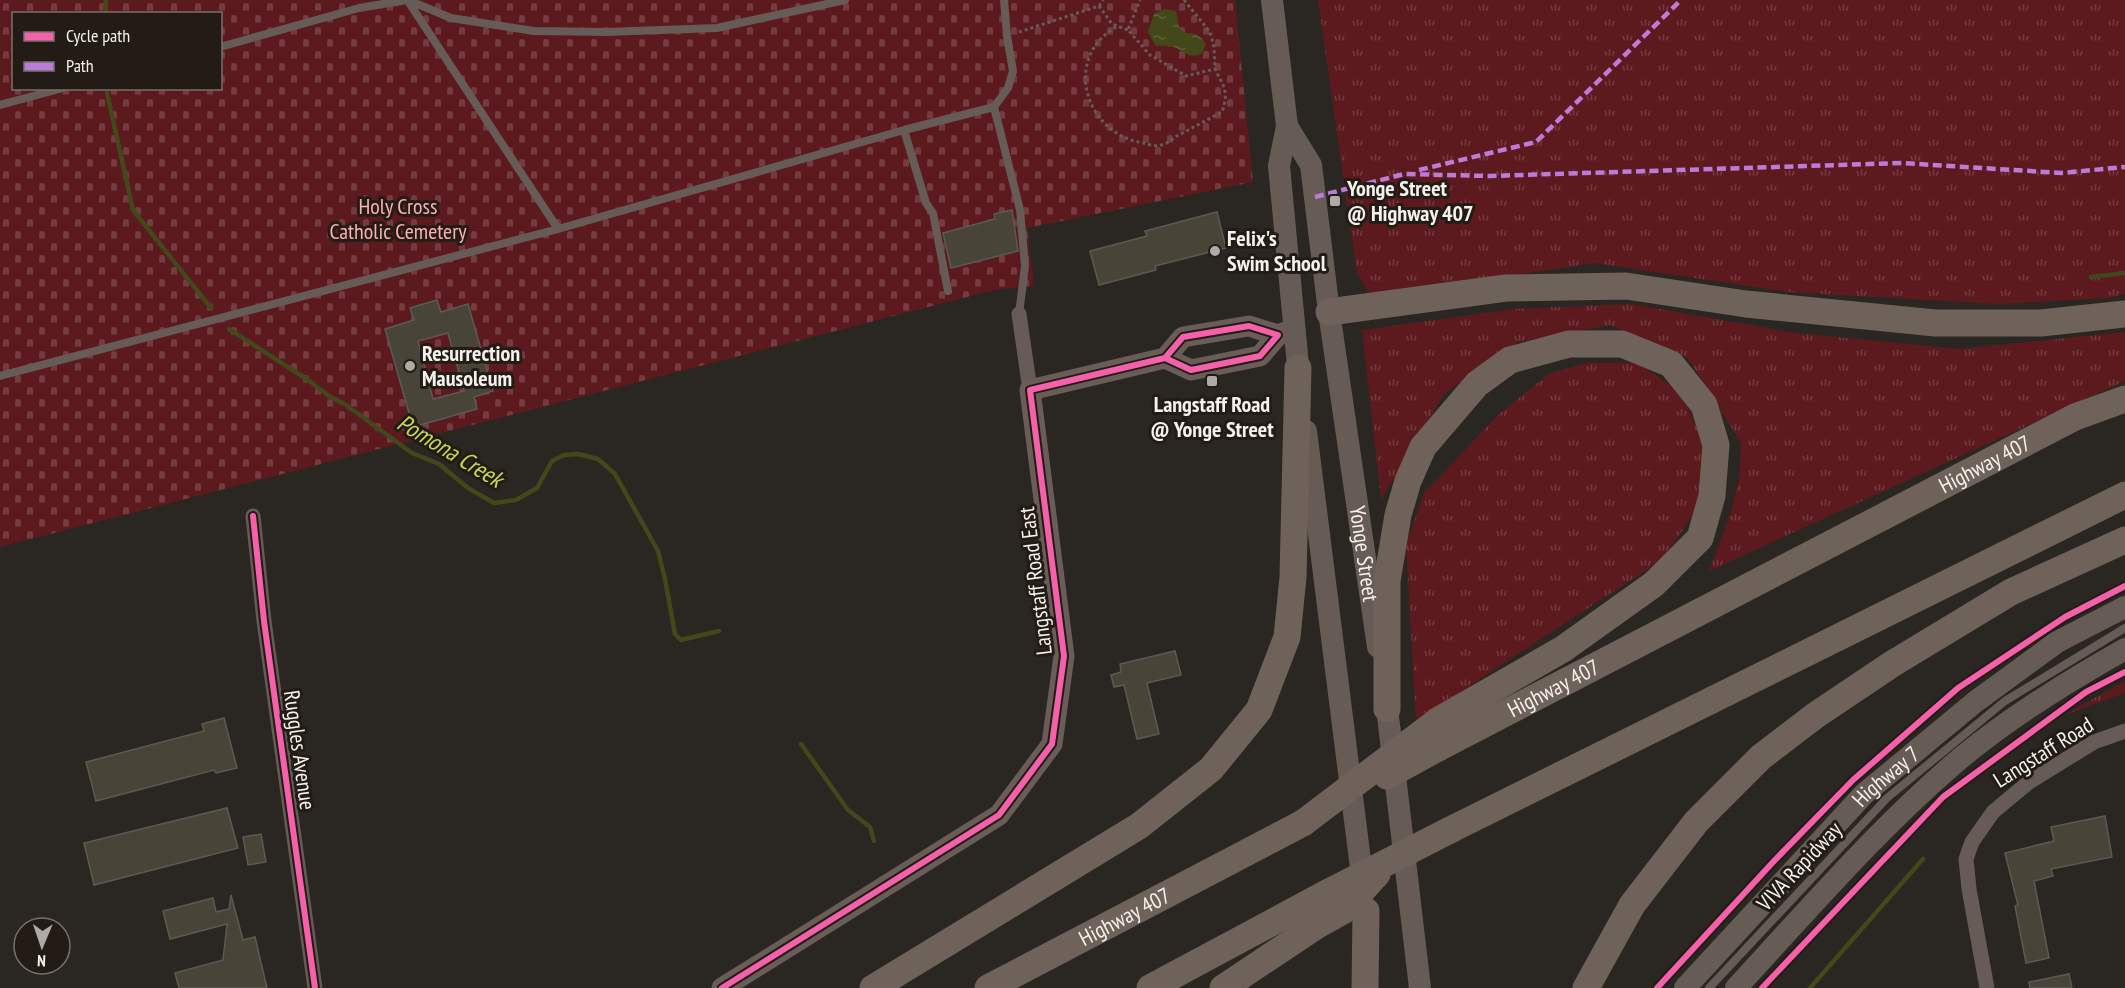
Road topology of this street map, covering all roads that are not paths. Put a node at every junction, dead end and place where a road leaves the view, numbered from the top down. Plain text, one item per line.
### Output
1 (407, 0) edge
2 (845, 0) edge
3 (1004, 0) edge
4 (1272, 0) edge
5 (820, 3) edge
6 (222, 46) edge
7 (56, 90) edge
8 (0, 105) edge
9 (994, 107) junction
10 (1287, 126) junction
11 (904, 130) junction
12 (558, 229) junction
13 (948, 291) dead end
14 (1329, 312) junction
15 (1019, 314) joint
16 (2125, 314) edge
17 (1286, 332) junction
18 (1165, 358) junction
19 (1298, 368) junction
20 (0, 376) edge
21 (1030, 390) junction
22 (2125, 399) edge
23 (2125, 495) edge
24 (253, 516) dead end
25 (2125, 540) edge
26 (2125, 608) edge
27 (2125, 628) edge
28 (2125, 649) edge
29 (1388, 709) junction
30 (2125, 731) edge
31 (1303, 823) junction
32 (1390, 860) junction
33 (1366, 911) junction
34 (315, 988) edge
35 (722, 988) edge
36 (873, 988) edge
37 (988, 988) edge
38 (1150, 988) edge
39 (1223, 988) edge
40 (1365, 988) edge
41 (1376, 988) edge
42 (1420, 988) edge
43 (1586, 988) edge
44 (1685, 988) edge
45 (1709, 988) edge
46 (1736, 988) edge
47 (1987, 988) edge

1 - 5 lane
1 - 6 lane
1 - 12 lane
2 - 5 lane
3 - 9 lane
4 - 10 main road, Yonge Street
7 - 8 lane
9 - 11 lane
9 - 15 lane
10 - 14 main road, Yonge Street
10 - 17 main road, Yonge Street
11 - 12 lane
11 - 13 lane
12 - 20 lane
14 - 16 highway
14 - 17 main road
14 - 29 main road, Yonge Street
15 - 21 street, Langstaff Road East
17 - 18 street
17 - 18 street
17 - 19 main road, Yonge Street
18 - 21 street
19 - 33 main road, Yonge Street
19 - 36 highway
21 - 35 street, Langstaff Road East
22 - 31 highway, Highway 407, bridge
23 - 32 highway, bridge
24 - 34 street, Ruggles Avenue
25 - 43 highway
26 - 44 main road, Highway 7
27 - 45 lane, VIVA Rapidway
28 - 46 main road, Highway 7
29 - 31 highway, bridge
29 - 42 main road, Yonge Street
30 - 47 street, Langstaff Road
31 - 37 highway, Highway 407
32 - 38 highway, bridge
32 - 39 highway, bridge
33 - 40 highway
33 - 41 main road, Yonge Street

